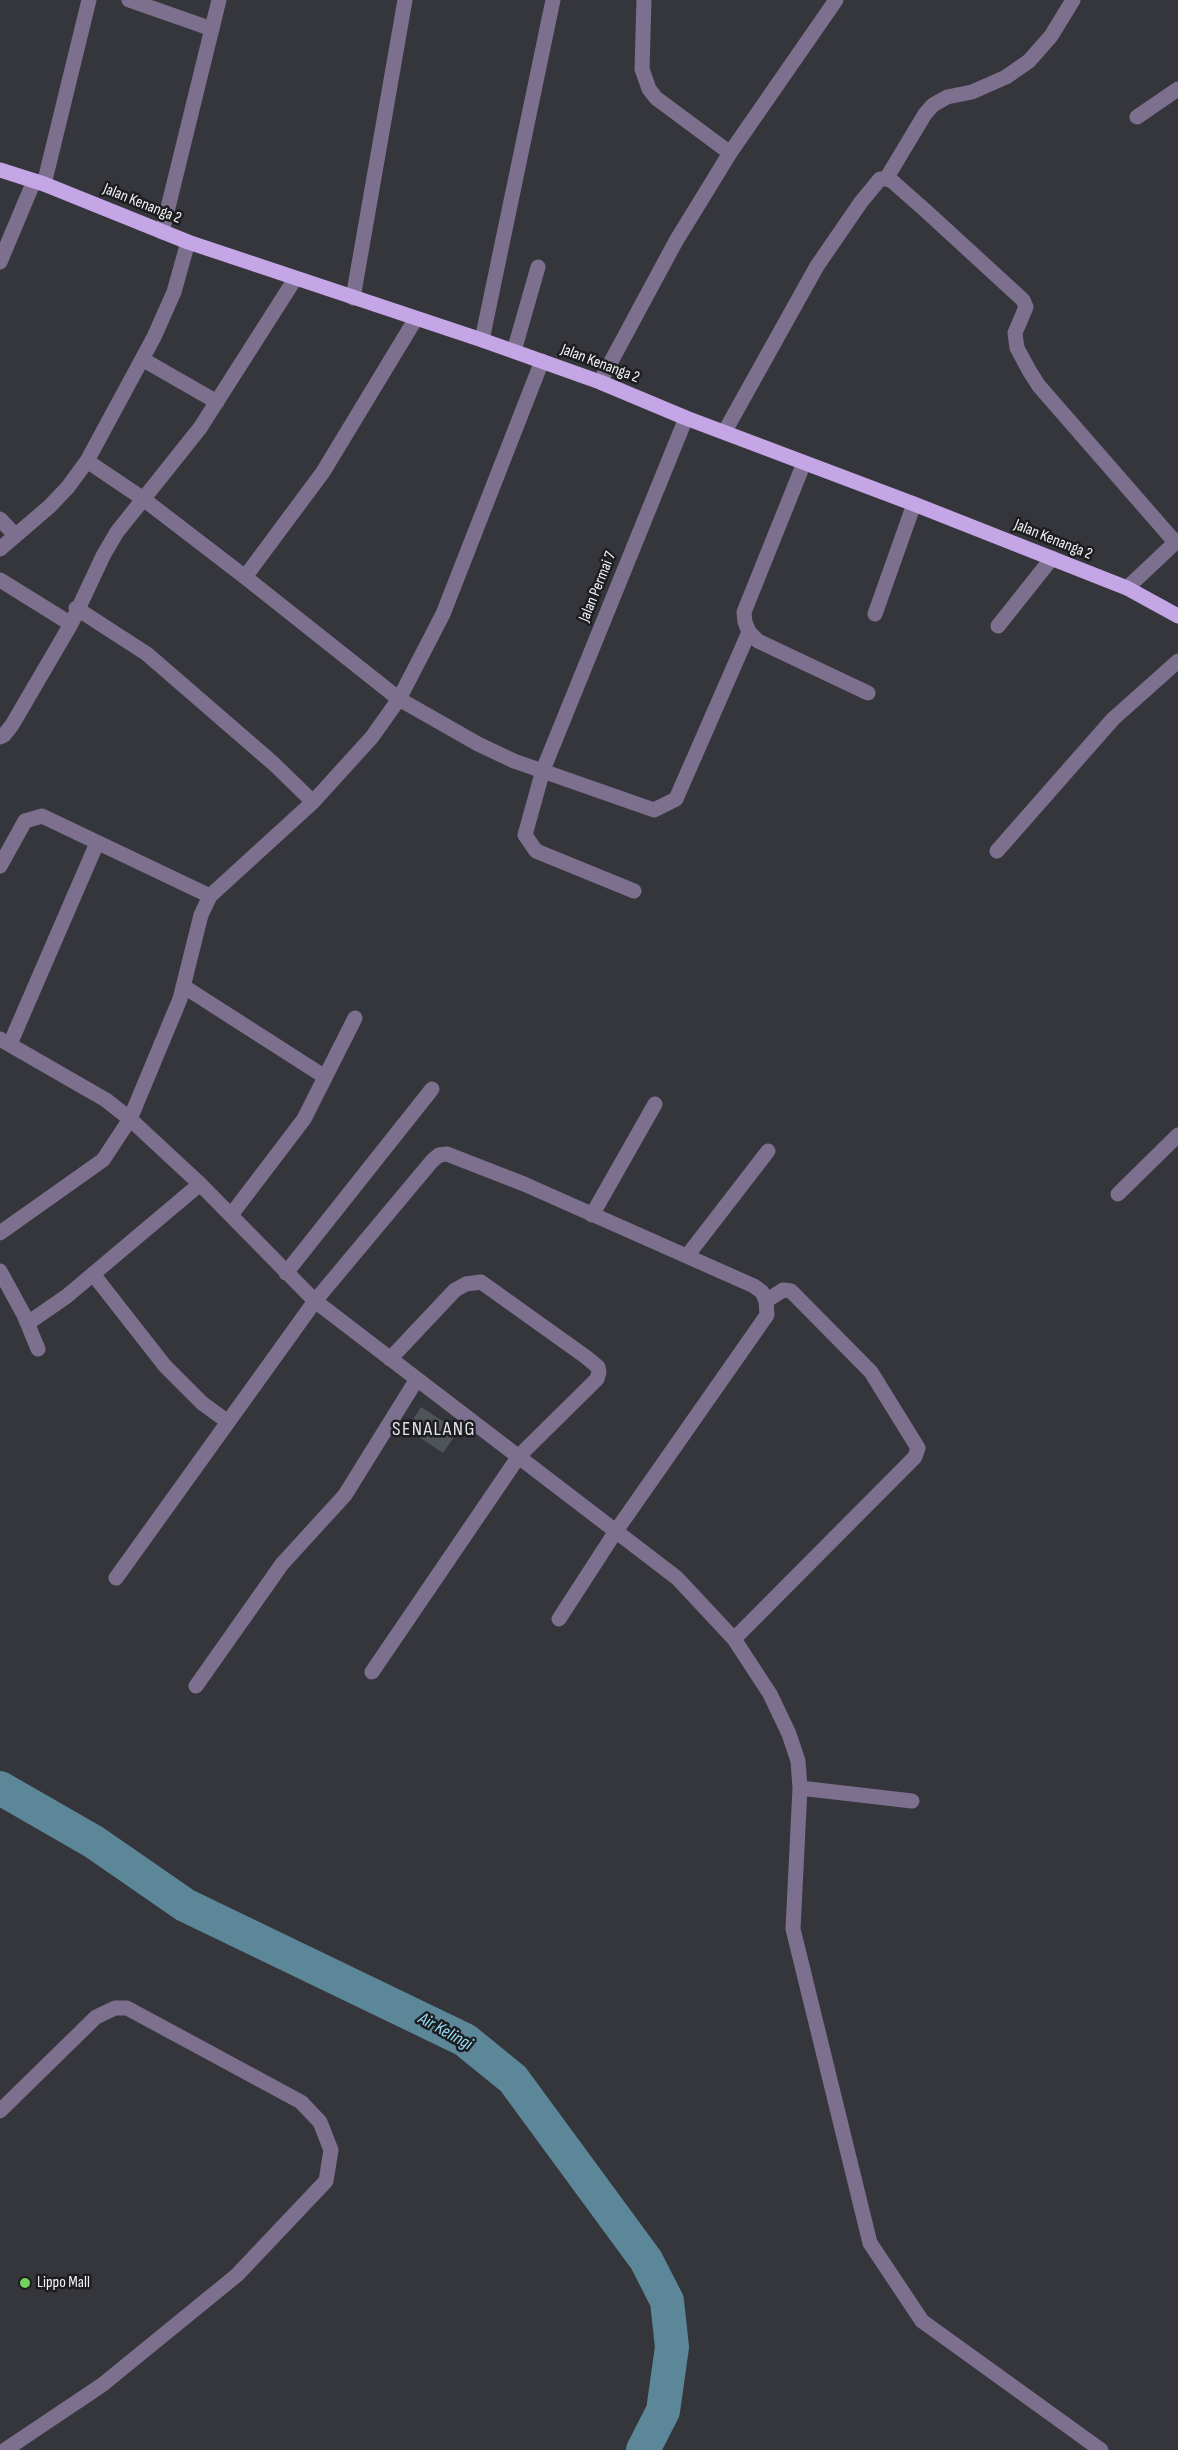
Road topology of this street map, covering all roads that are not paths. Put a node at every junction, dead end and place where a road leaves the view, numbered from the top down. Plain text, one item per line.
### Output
1 (90, 0) edge
2 (129, 0) edge
3 (219, 0) edge
4 (405, 0) edge
5 (553, 0) edge
6 (644, 0) edge
7 (1072, 0) edge
8 (832, 1) edge
9 (212, 29) junction
10 (1178, 89) edge
11 (1137, 117) dead end
12 (730, 153) junction
13 (0, 170) edge
14 (886, 178) junction
15 (39, 182) junction
16 (162, 232) junction
17 (188, 242) junction
18 (0, 262) edge
19 (538, 267) dead end
20 (295, 279) junction
21 (353, 298) junction
22 (415, 320) junction
23 (482, 340) junction
24 (514, 351) junction
25 (142, 360) junction
26 (542, 361) junction
27 (600, 382) junction
28 (217, 402) junction
29 (686, 418) junction
30 (725, 431) junction
31 (87, 461) junction
32 (804, 463) junction
33 (142, 498) junction
34 (914, 504) junction
35 (0, 519) edge
36 (15, 535) junction
37 (1176, 541) edge
38 (0, 549) edge
39 (1052, 558) junction
40 (245, 577) junction
41 (0, 580) edge
42 (1127, 588) junction
43 (76, 608) junction
44 (875, 614) dead end
45 (1178, 616) edge
46 (71, 624) junction
47 (998, 626) dead end
48 (749, 632) junction
49 (1178, 661) edge
50 (868, 693) dead end
51 (399, 699) junction
52 (0, 737) edge
53 (543, 770) junction
54 (313, 802) junction
55 (98, 843) junction
56 (997, 851) dead end
57 (0, 866) edge
58 (634, 891) dead end
59 (210, 896) junction
60 (183, 986) junction
61 (355, 1018) dead end
62 (5, 1041) edge
63 (326, 1077) junction
64 (432, 1089) dead end
65 (655, 1104) dead end
66 (130, 1119) junction
67 (1178, 1135) edge
68 (768, 1151) dead end
69 (200, 1184) junction
70 (1118, 1194) dead end
71 (231, 1215) junction
72 (592, 1215) junction
73 (0, 1233) edge
74 (687, 1256) junction
75 (0, 1271) edge
76 (286, 1273) junction
77 (93, 1274) junction
78 (315, 1301) junction
79 (766, 1301) junction
80 (28, 1323) junction
81 (38, 1349) dead end
82 (390, 1359) junction
83 (417, 1378) junction
84 (228, 1422) junction
85 (519, 1456) junction
86 (616, 1531) junction
87 (116, 1578) dead end
88 (559, 1619) dead end
89 (734, 1639) junction
90 (372, 1672) dead end
91 (196, 1686) dead end
92 (800, 1788) junction
93 (912, 1801) dead end
94 (0, 2111) edge
95 (5, 2450) edge
96 (1101, 2450) edge

1 - 15 street
2 - 9 street
3 - 9 street
4 - 21 street
5 - 23 street
6 - 12 street
7 - 14 street
8 - 12 street
9 - 16 street
10 - 11 street
12 - 27 street
13 - 15 main road, Jalan Kenanga 2
14 - 30 street
14 - 37 street
15 - 16 main road, Jalan Kenanga 2
15 - 18 street
16 - 17 main road, Jalan Kenanga 2
17 - 20 main road, Jalan Kenanga 2
17 - 25 street
19 - 24 street
20 - 21 main road, Jalan Kenanga 2
20 - 28 street
21 - 22 main road, Jalan Kenanga 2
22 - 23 main road, Jalan Kenanga 2
22 - 40 street
23 - 24 main road, Jalan Kenanga 2
24 - 26 main road, Jalan Kenanga 2
25 - 28 street
25 - 31 street
26 - 27 main road, Jalan Kenanga 2
26 - 51 street
27 - 29 main road, Jalan Kenanga 2
28 - 33 street
29 - 30 main road, Jalan Kenanga 2
29 - 53 street, Jalan Permai 7
30 - 32 main road, Jalan Kenanga 2
31 - 33 street
31 - 36 street
32 - 34 main road, Jalan Kenanga 2
32 - 48 street
33 - 40 street
33 - 43 street
34 - 39 main road, Jalan Kenanga 2
34 - 44 street
35 - 36 street
36 - 38 street
37 - 42 street
39 - 42 main road, Jalan Kenanga 2
39 - 47 street
40 - 51 street
41 - 46 street
42 - 45 main road, Jalan Kenanga 2
43 - 46 street
43 - 54 street
46 - 52 street
48 - 50 street
48 - 53 street
49 - 56 street
51 - 53 street
51 - 54 street
53 - 58 street, Jalan Permai 7
54 - 59 street
55 - 57 street
55 - 59 street
55 - 62 street
59 - 60 street
60 - 63 street
60 - 66 street
61 - 63 street
62 - 66 street
63 - 71 street
64 - 76 street
65 - 72 street
66 - 69 street
66 - 73 street
67 - 70 street
68 - 74 street
69 - 71 street
69 - 77 street
71 - 76 street
72 - 74 street
72 - 78 street
74 - 79 street
75 - 80 street
76 - 78 street
77 - 80 street
77 - 84 street
78 - 82 street
78 - 84 street
79 - 86 street
79 - 89 street
80 - 81 street
82 - 83 street
82 - 85 street
83 - 85 street
83 - 91 street
84 - 87 street
85 - 86 street
85 - 90 street
86 - 88 street
86 - 89 street
89 - 92 street
92 - 93 street
92 - 96 street
94 - 95 street

